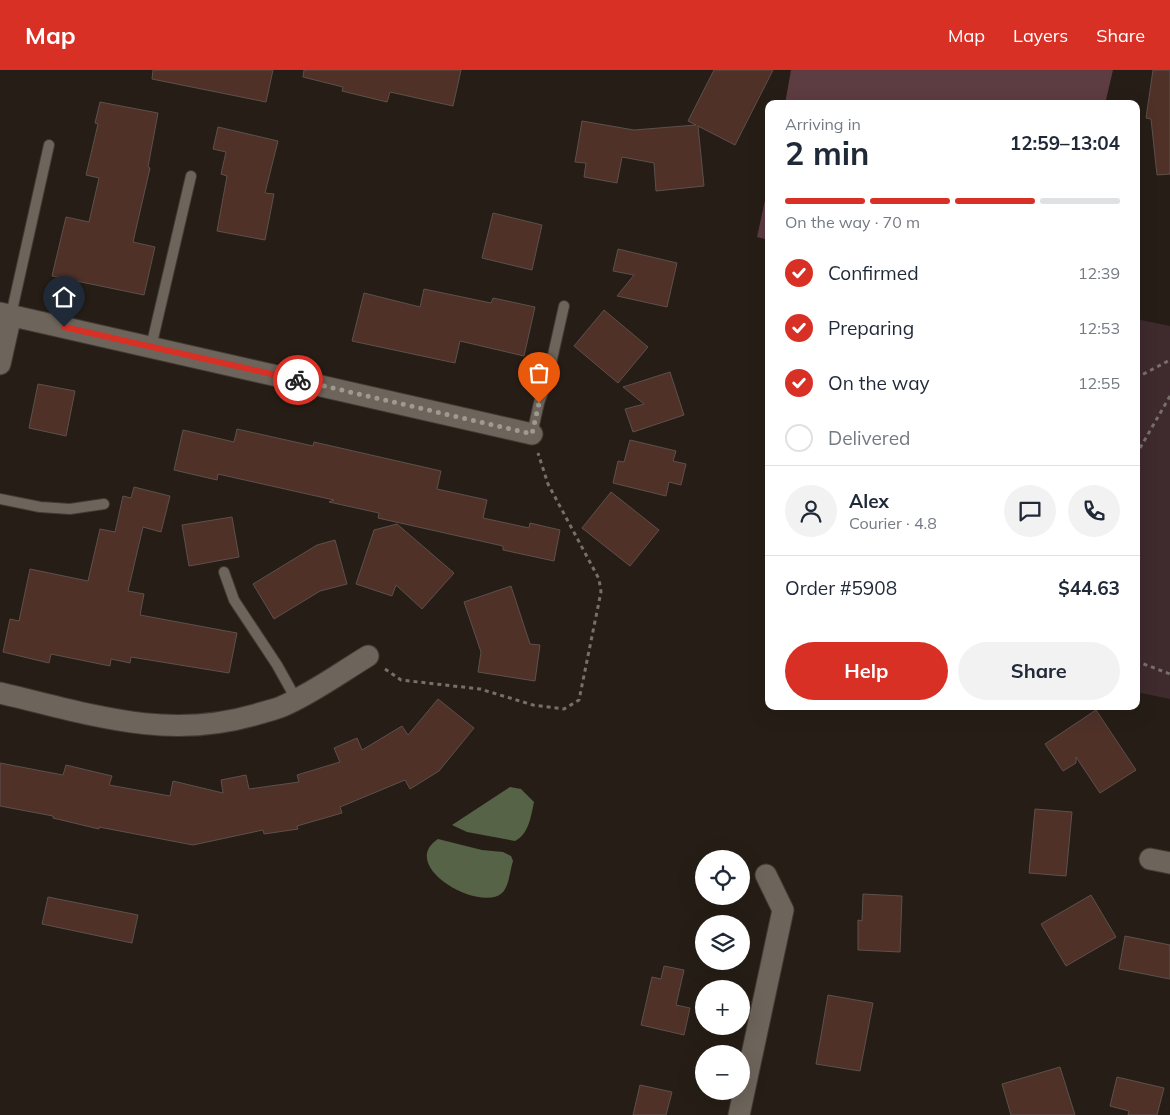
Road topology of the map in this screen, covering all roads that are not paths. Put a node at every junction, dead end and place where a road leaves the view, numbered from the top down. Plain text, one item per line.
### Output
1 (48, 145) dead end
2 (191, 176) dead end
3 (564, 306) dead end
4 (5, 314) edge
5 (151, 347) junction
6 (0, 364) edge
7 (532, 434) joint
8 (0, 499) edge
9 (104, 504) dead end
10 (224, 572) dead end
11 (368, 656) road end
12 (0, 693) edge
13 (296, 699) junction
14 (766, 875) dead end
15 (739, 1115) edge

1 - 4 lane
2 - 5 lane
3 - 7 lane
4 - 5 street
4 - 6 street
5 - 7 street
8 - 9 lane
10 - 13 lane
11 - 13 street
12 - 13 street
14 - 15 street

